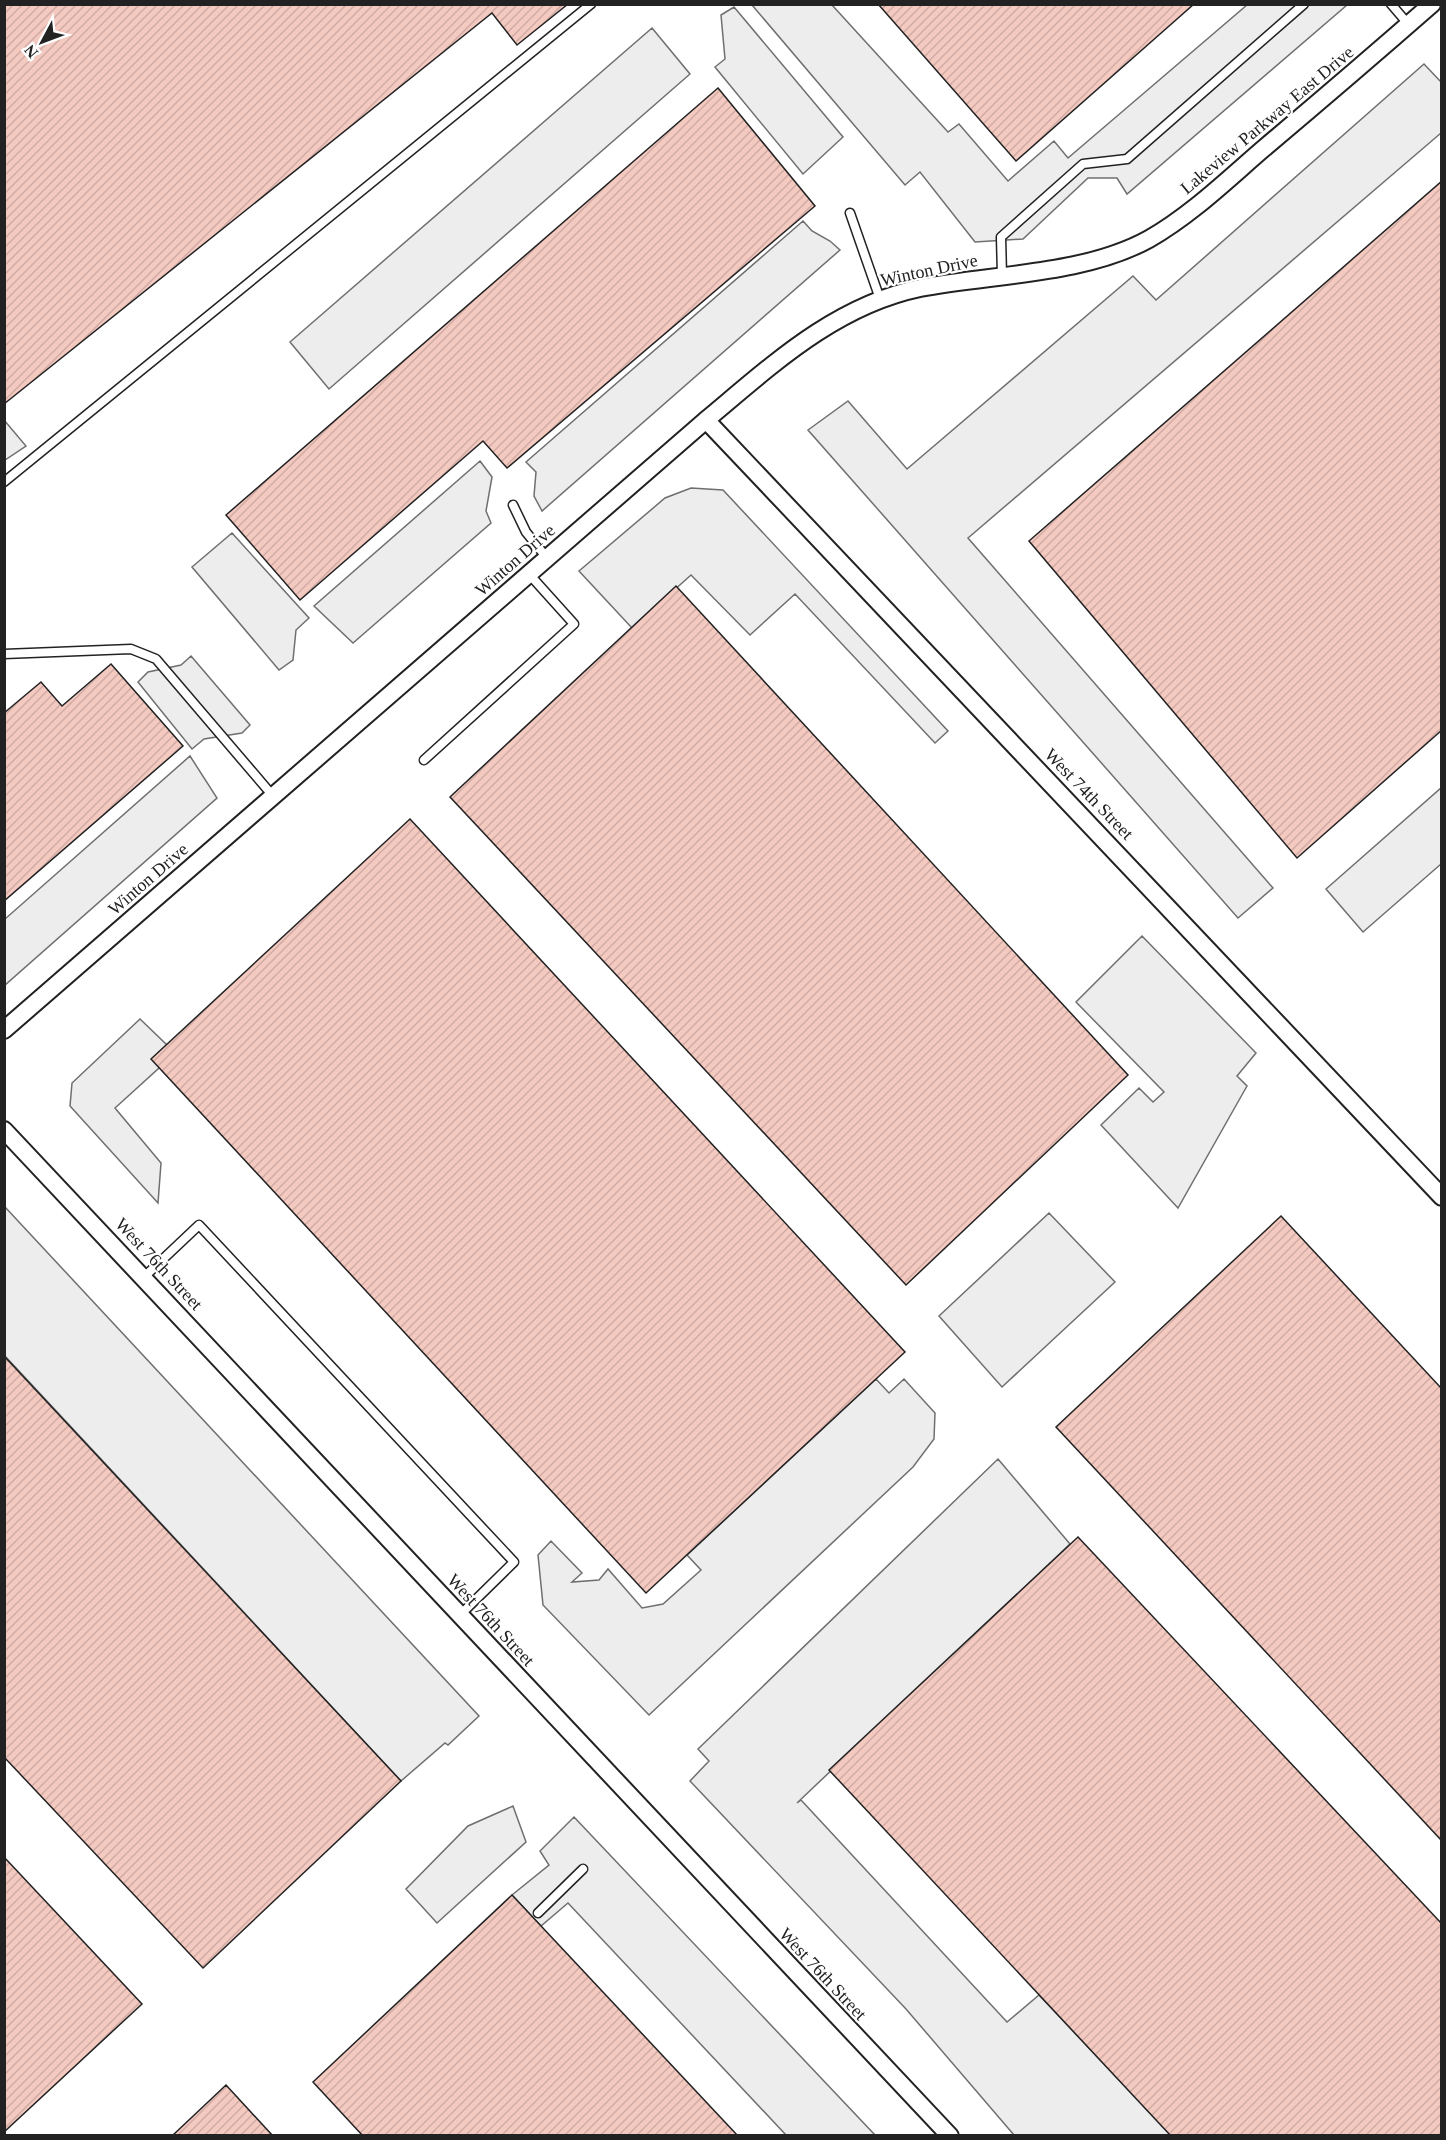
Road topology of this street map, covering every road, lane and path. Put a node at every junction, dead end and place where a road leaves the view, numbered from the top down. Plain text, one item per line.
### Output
1 (591, 4) edge
2 (1304, 4) edge
3 (1391, 4) edge
4 (1432, 4) edge
5 (1409, 24) junction
6 (850, 213) dead end
7 (1118, 252) joint
8 (1002, 275) junction
9 (880, 299) junction
10 (706, 420) junction
11 (4, 482) edge
12 (513, 506) dead end
13 (547, 558) junction
14 (529, 574) junction
15 (4, 654) edge
16 (424, 760) dead end
17 (273, 796) junction
18 (4, 1030) edge
19 (4, 1130) edge
20 (1442, 1197) edge
21 (144, 1277) junction
22 (460, 1615) junction
23 (583, 1869) dead end
24 (538, 1913) dead end
25 (950, 2136) edge

1 - 11 lane
2 - 8 lane
3 - 5 lane
4 - 5 street, Lakeview Parkway East Drive
5 - 7 street, Lakeview Parkway East Drive
6 - 9 lane
7 - 8 street, Winton Drive
8 - 9 street, Winton Drive
9 - 10 street, Winton Drive
10 - 13 street, Winton Drive
10 - 20 street, West 74th Street
12 - 13 lane
13 - 14 street, Winton Drive
14 - 16 lane
14 - 17 street, Winton Drive
15 - 17 lane
17 - 18 street, Winton Drive
19 - 21 street, West 76th Street
21 - 22 street, West 76th Street
21 - 22 lane
22 - 25 street, West 76th Street
23 - 24 lane

